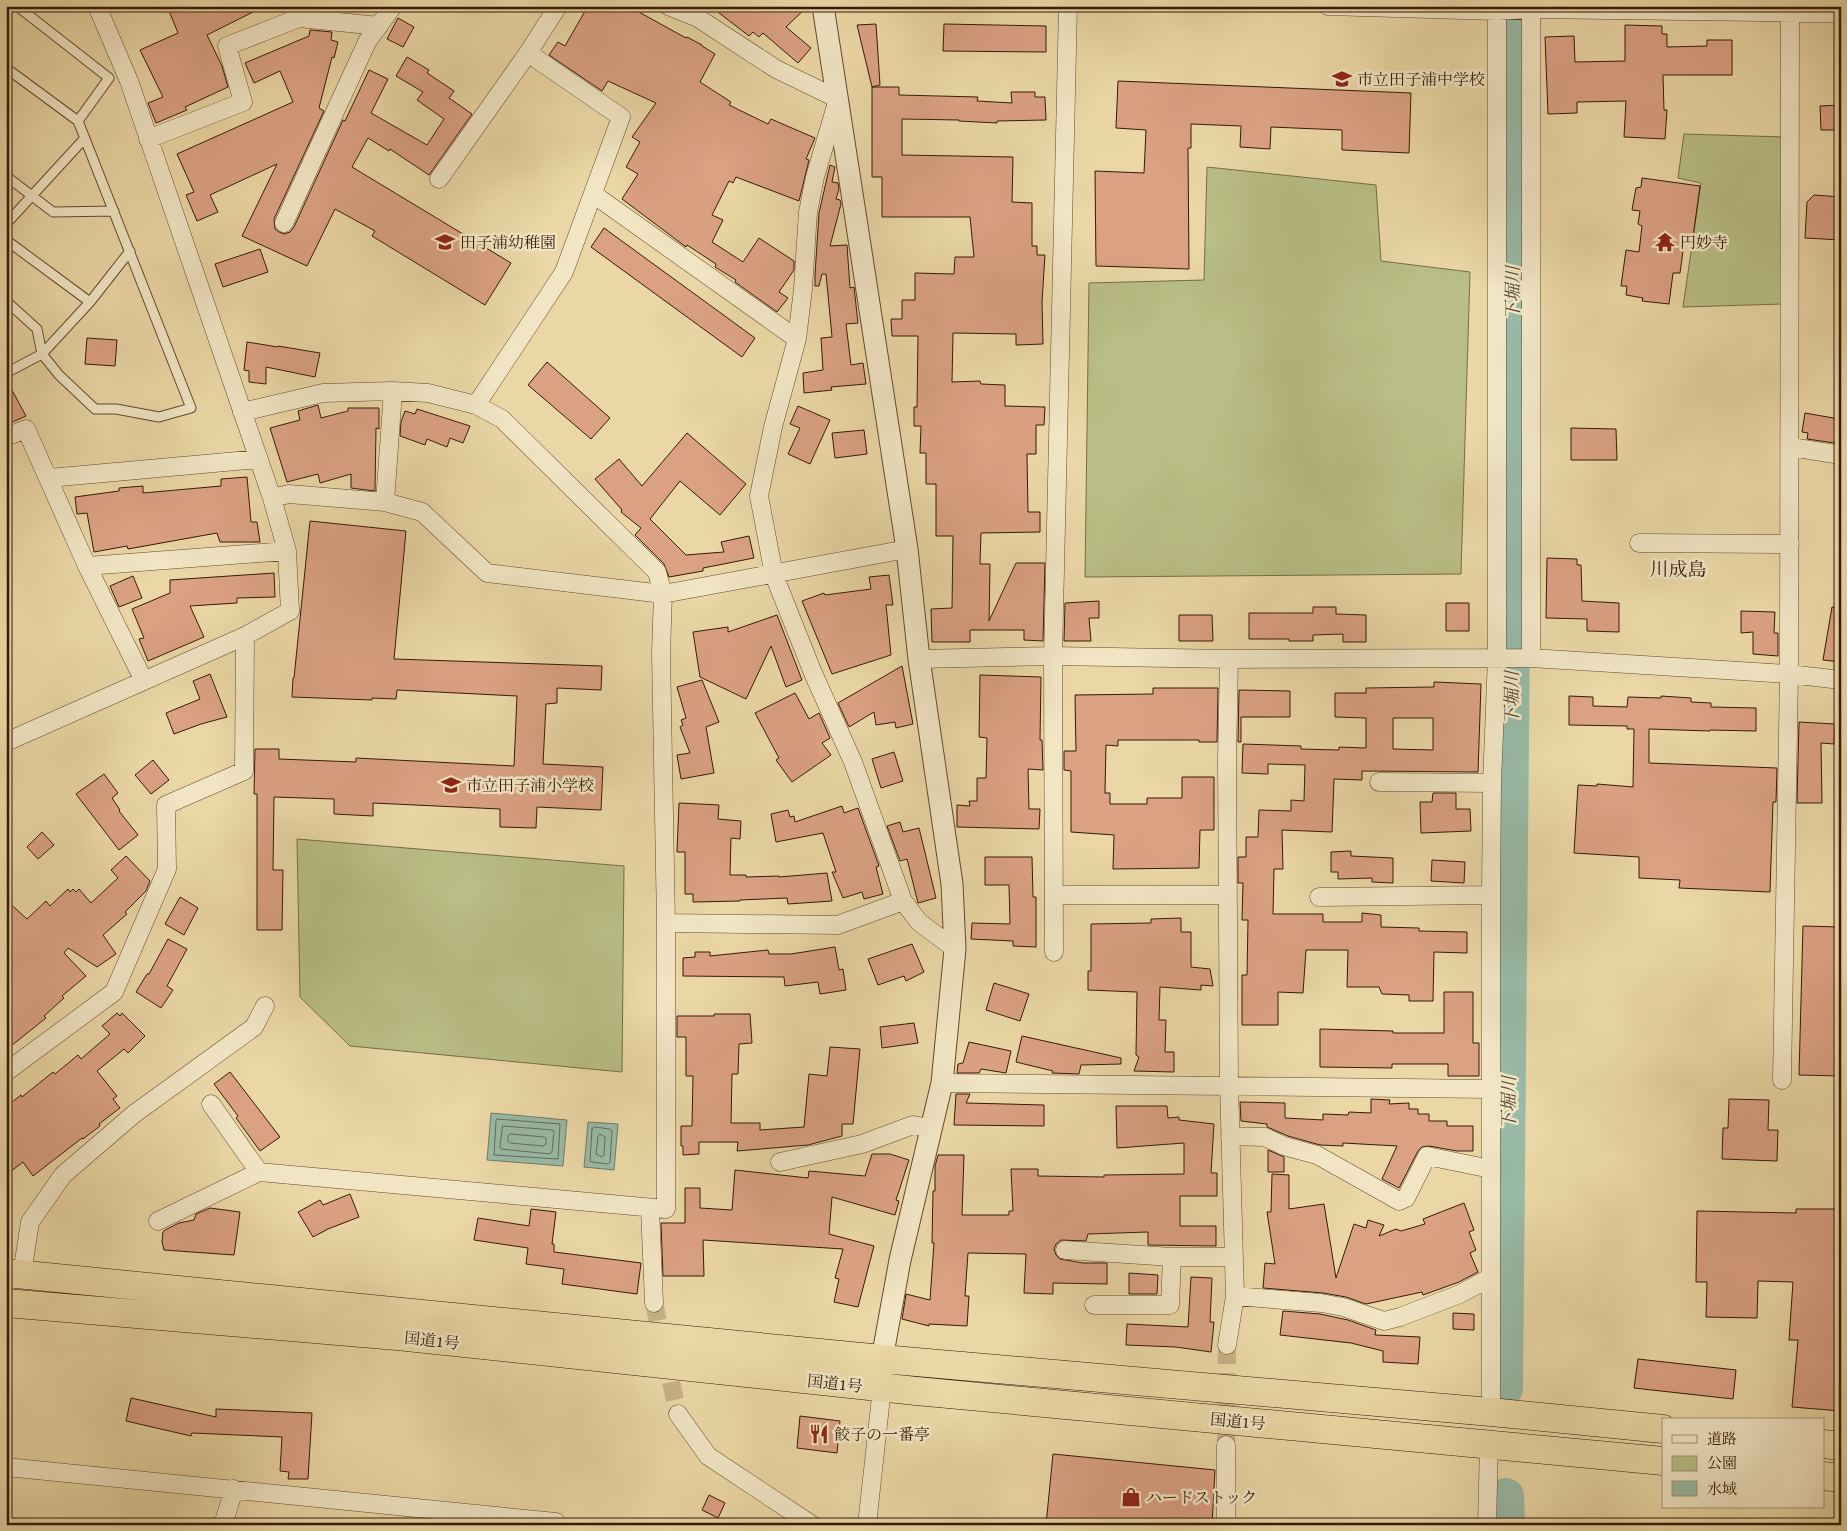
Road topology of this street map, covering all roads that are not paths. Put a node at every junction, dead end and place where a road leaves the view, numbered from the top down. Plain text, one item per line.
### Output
1 (17, 6) edge
2 (394, 6) edge
3 (558, 6) edge
4 (668, 6) edge
5 (823, 6) edge
6 (1068, 6) edge
7 (1328, 6) edge
8 (101, 8) edge
9 (1530, 8) edge
10 (1790, 9) edge
11 (1498, 10) edge
12 (299, 12) edge
13 (1841, 13) edge
14 (379, 26) junction
15 (528, 53) junction
16 (6, 68) edge
17 (838, 99) junction
18 (78, 121) junction
19 (85, 138) junction
20 (148, 138) junction
21 (6, 176) edge
22 (439, 179) dead end
23 (593, 194) junction
24 (33, 195) junction
25 (114, 211) junction
26 (284, 223) dead end
27 (6, 224) edge
28 (6, 240) edge
29 (130, 251) junction
30 (6, 301) edge
31 (90, 302) junction
32 (797, 339) junction
33 (42, 354) junction
34 (6, 373) edge
35 (393, 392) junction
36 (476, 405) junction
37 (242, 412) junction
38 (6, 437) edge
39 (1791, 447) junction
40 (1841, 455) edge
41 (260, 459) junction
42 (49, 478) junction
43 (272, 498) junction
44 (384, 502) junction
45 (1639, 543) dead end
46 (1790, 544) junction
47 (907, 550) junction
48 (286, 551) junction
49 (87, 566) junction
50 (774, 575) junction
51 (663, 594) junction
52 (244, 636) junction
53 (1053, 656) junction
54 (1498, 657) junction
55 (1530, 658) junction
56 (919, 659) junction
57 (1229, 659) junction
58 (1789, 674) junction
59 (1841, 680) edge
60 (144, 681) junction
61 (6, 742) edge
62 (1379, 782) dead end
63 (1492, 783) junction
64 (1054, 895) junction
65 (1228, 895) junction
66 (1491, 895) junction
67 (1319, 897) dead end
68 (903, 901) junction
69 (666, 923) junction
70 (955, 949) junction
71 (1054, 952) dead end
72 (265, 1006) dead end
73 (6, 1072) edge
74 (1782, 1080) dead end
75 (942, 1082) junction
76 (1229, 1084) junction
77 (1491, 1088) junction
78 (211, 1104) dead end
79 (930, 1128) junction
80 (1230, 1136) junction
81 (780, 1162) dead end
82 (1492, 1169) junction
83 (260, 1172) junction
84 (650, 1208) junction
85 (158, 1221) dead end
86 (1065, 1250) dead end
87 (1234, 1256) junction
88 (1172, 1257) junction
89 (14, 1274) edge
90 (1491, 1276) junction
91 (1234, 1296) junction
92 (6, 1303) edge
93 (654, 1303) tunnel mouth
94 (1094, 1305) dead end
95 (1228, 1345) tunnel mouth
96 (882, 1359) junction
97 (882, 1388) junction
98 (1491, 1412) junction
99 (678, 1414) tunnel mouth
100 (1662, 1429) edge
101 (1824, 1444) edge
102 (1226, 1445) tunnel mouth
103 (1489, 1445) junction
104 (1841, 1446) edge
105 (1662, 1461) edge
106 (6, 1466) edge
107 (1824, 1476) edge
108 (1841, 1478) edge
109 (234, 1489) junction
110 (223, 1525) edge
111 (555, 1525) edge
112 (812, 1525) edge
113 (866, 1525) edge
114 (1226, 1525) edge
115 (1487, 1525) edge

1 - 18 lane
2 - 14 street
3 - 15 street
4 - 17 street
5 - 17 street
6 - 53 street
7 - 11 street
8 - 20 street
9 - 10 street
9 - 11 street
9 - 55 street
10 - 13 street
10 - 39 street
11 - 54 street
12 - 14 street
12 - 20 street
14 - 26 street
15 - 22 street
15 - 23 street
16 - 18 lane
17 - 32 street
17 - 47 street
18 - 19 lane
19 - 24 lane
19 - 25 lane
20 - 37 street
21 - 24 lane
23 - 32 street
23 - 36 street
24 - 25 lane
24 - 27 lane
25 - 29 lane
28 - 31 lane
29 - 31 lane
29 - 33 lane
30 - 33 lane
31 - 33 lane
32 - 50 street
33 - 34 lane
35 - 36 street
35 - 37 street
35 - 44 street
36 - 51 street
37 - 41 street
38 - 42 street
39 - 40 street
39 - 46 street
41 - 42 street
41 - 43 street
42 - 49 street
43 - 44 street
43 - 48 street
44 - 51 street
45 - 46 street
46 - 58 street
47 - 50 street
47 - 56 street
48 - 49 street
48 - 52 street
49 - 60 street
50 - 51 street
50 - 68 street
51 - 69 street
52 - 60 street
52 - 73 street
53 - 56 street
53 - 57 street
53 - 64 street
54 - 55 street
54 - 57 street
54 - 63 street
55 - 58 street
56 - 70 street
57 - 65 street
58 - 59 street
58 - 74 street
60 - 61 street
62 - 63 street
63 - 66 street
64 - 65 street
64 - 71 street
65 - 76 street
66 - 67 street
66 - 77 street
68 - 69 street
68 - 70 street
69 - 84 street
70 - 75 street
72 - 89 street
75 - 76 street
75 - 79 street
76 - 77 street
76 - 80 street
77 - 82 street
78 - 83 street
79 - 81 street
79 - 96 street
80 - 82 street
80 - 87 street
82 - 90 street
83 - 84 street
83 - 85 street
84 - 93 street
86 - 88 street
87 - 88 street
87 - 91 street
88 - 94 street
89 - 96 highway, 国道1号
90 - 91 street
90 - 98 street
91 - 95 street
92 - 97 highway, 国道1号
96 - 97 street
96 - 98 highway, 国道1号
97 - 103 highway, 国道1号
97 - 113 street
98 - 100 highway, 国道1号
99 - 112 street
101 - 104 highway
102 - 114 street
103 - 105 highway, 国道1号
103 - 115 street
106 - 109 street
107 - 108 highway
109 - 110 street
109 - 111 street

